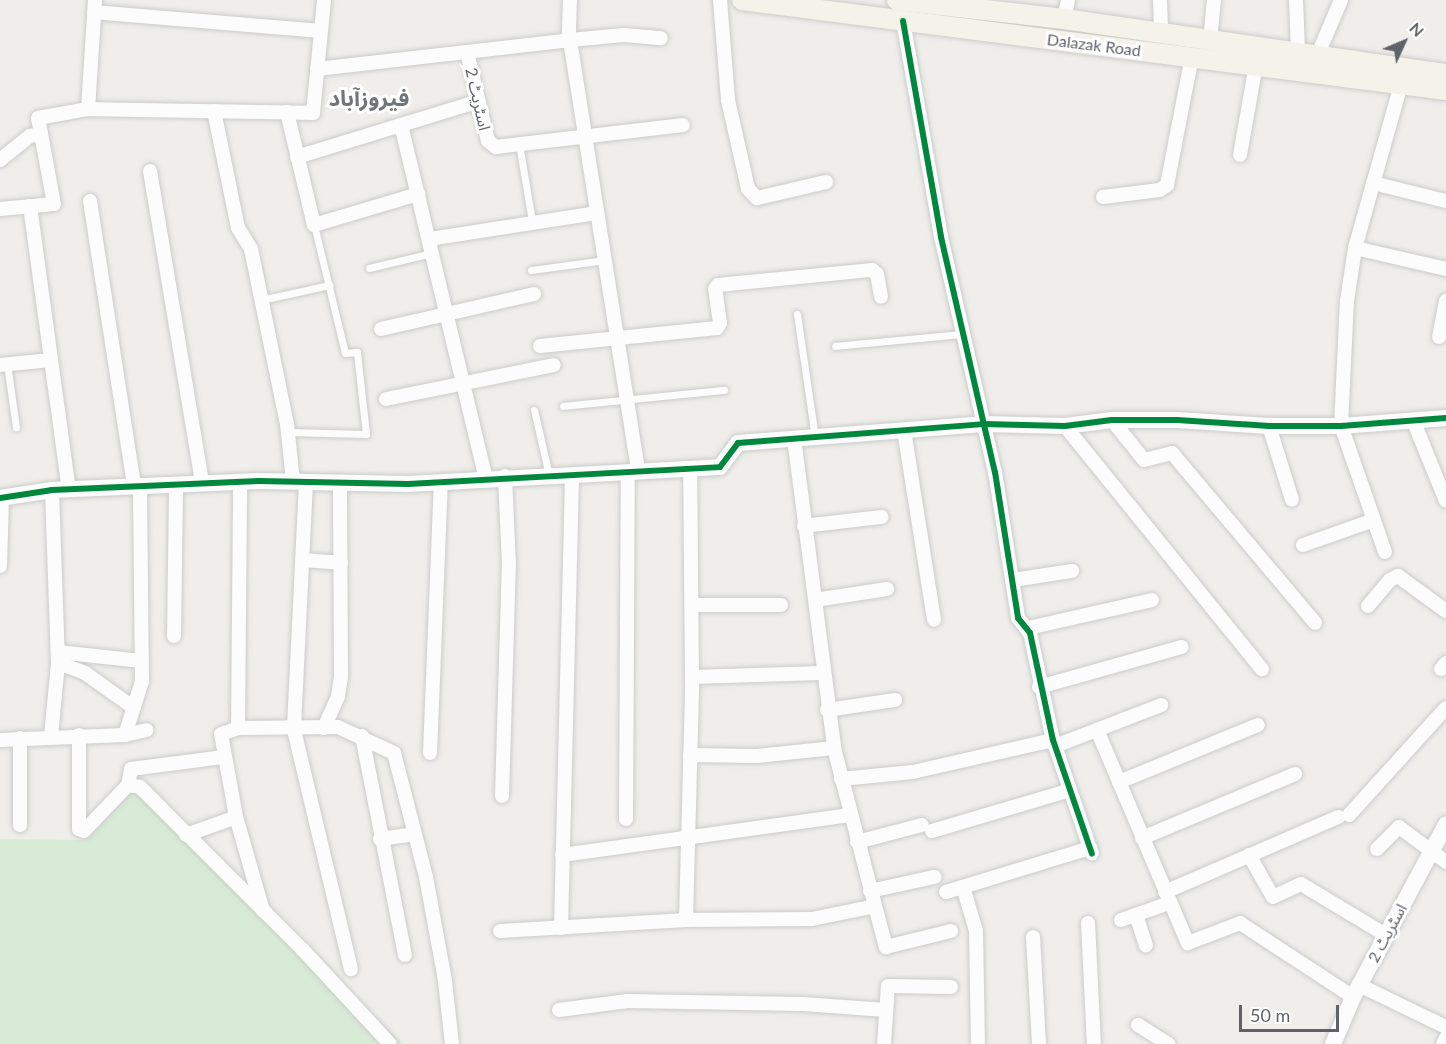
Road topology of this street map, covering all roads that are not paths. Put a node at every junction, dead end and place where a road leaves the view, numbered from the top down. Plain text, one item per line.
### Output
1 (324, 0) edge
2 (570, 0) edge
3 (720, 0) edge
4 (742, 0) edge
5 (897, 0) edge
6 (1160, 0) edge
7 (1214, 0) edge
8 (1296, 0) edge
9 (1341, 0) edge
10 (959, 4) edge
11 (95, 6) edge
12 (1066, 10) edge
13 (903, 21) junction
14 (320, 31) junction
15 (1161, 33) junction
16 (661, 38) dead end
17 (570, 40) junction
18 (1210, 40) junction
19 (467, 52) junction
20 (1192, 56) junction
21 (1306, 57) junction
22 (1256, 64) junction
23 (317, 69) junction
24 (1446, 74) edge
25 (1401, 84) junction
26 (1446, 90) edge
27 (479, 101) junction
28 (88, 109) junction
29 (214, 111) junction
30 (287, 112) junction
31 (400, 125) junction
32 (683, 125) dead end
33 (41, 134) junction
34 (585, 135) junction
35 (519, 144) junction
36 (1240, 155) dead end
37 (297, 157) junction
38 (0, 160) edge
39 (150, 171) dead end
40 (826, 182) dead end
41 (1373, 183) junction
42 (418, 194) junction
43 (1102, 197) dead end
44 (90, 201) dead end
45 (1446, 201) edge
46 (30, 206) junction
47 (0, 209) edge
48 (597, 213) junction
49 (532, 221) junction
50 (314, 225) junction
51 (431, 246) junction
52 (1355, 248) junction
53 (605, 260) junction
54 (369, 268) dead end
55 (1446, 269) edge
56 (531, 270) dead end
57 (329, 285) junction
58 (534, 294) dead end
59 (881, 297) dead end
60 (261, 300) junction
61 (1446, 301) edge
62 (447, 313) junction
63 (797, 314) dead end
64 (381, 328) dead end
65 (963, 334) junction
66 (617, 337) junction
67 (1439, 337) dead end
68 (540, 346) dead end
69 (835, 346) dead end
70 (51, 360) junction
71 (4, 365) edge
72 (554, 365) dead end
73 (464, 383) junction
74 (724, 390) dead end
75 (386, 399) dead end
76 (627, 402) junction
77 (563, 406) dead end
78 (534, 410) dead end
79 (1446, 418) edge
80 (1112, 420) junction
81 (1413, 420) junction
82 (983, 424) junction
83 (1065, 426) junction
84 (1269, 426) junction
85 (1341, 426) junction
86 (16, 427) dead end
87 (904, 430) junction
88 (288, 432) junction
89 (815, 436) junction
90 (794, 438) junction
91 (690, 468) junction
92 (633, 472) junction
93 (549, 475) junction
94 (572, 475) junction
95 (505, 476) junction
96 (486, 478) junction
97 (441, 481) junction
98 (240, 482) junction
99 (299, 482) junction
100 (340, 482) junction
101 (202, 483) junction
102 (176, 484) junction
103 (137, 486) junction
104 (69, 489) junction
105 (52, 490) junction
106 (1, 498) edge
107 (1292, 500) dead end
108 (1446, 501) edge
109 (881, 517) dead end
110 (1374, 520) junction
111 (804, 526) junction
112 (1303, 545) dead end
113 (1385, 552) dead end
114 (302, 560) junction
115 (341, 563) junction
116 (0, 567) edge
117 (1072, 571) dead end
118 (1013, 580) junction
119 (886, 589) dead end
120 (815, 600) junction
121 (1152, 600) dead end
122 (692, 605) junction
123 (781, 605) dead end
124 (1368, 606) dead end
125 (1446, 611) edge
126 (934, 620) dead end
127 (1315, 623) dead end
128 (1028, 628) junction
129 (174, 636) dead end
130 (1181, 647) dead end
131 (58, 657) junction
132 (142, 661) junction
133 (1262, 669) dead end
134 (821, 673) junction
135 (692, 677) junction
136 (1039, 687) junction
137 (895, 700) dead end
138 (1161, 705) dead end
139 (134, 708) junction
140 (1446, 708) edge
141 (827, 710) junction
142 (1258, 725) dead end
143 (238, 728) junction
144 (324, 728) junction
145 (146, 730) dead end
146 (294, 730) junction
147 (1096, 730) junction
148 (79, 735) junction
149 (125, 735) junction
150 (51, 736) junction
151 (362, 736) junction
152 (20, 738) junction
153 (0, 740) edge
154 (1054, 743) junction
155 (834, 748) junction
156 (430, 753) dead end
157 (690, 755) junction
158 (224, 757) junction
159 (1295, 774) dead end
160 (841, 779) junction
161 (1119, 782) junction
162 (128, 785) junction
163 (1070, 790) junction
164 (502, 796) dead end
165 (850, 815) junction
166 (236, 817) junction
167 (626, 819) dead end
168 (1446, 824) edge
169 (20, 825) dead end
170 (186, 834) junction
171 (414, 834) junction
172 (1142, 838) junction
173 (380, 839) junction
174 (688, 839) junction
175 (857, 842) junction
176 (1377, 849) dead end
177 (1431, 852) junction
178 (562, 855) junction
179 (1249, 855) junction
180 (1446, 862) edge
181 (934, 877) dead end
182 (963, 887) junction
183 (870, 891) junction
184 (946, 892) dead end
185 (1167, 897) junction
186 (875, 906) junction
187 (263, 911) junction
188 (1136, 915) junction
189 (686, 920) junction
190 (1121, 920) dead end
191 (1088, 923) dead end
192 (561, 928) junction
193 (500, 931) dead end
194 (951, 931) dead end
195 (1386, 935) junction
196 (1033, 937) dead end
197 (1146, 945) dead end
198 (405, 955) dead end
199 (351, 969) dead end
200 (951, 987) dead end
201 (1356, 991) junction
202 (886, 1010) junction
203 (559, 1011) dead end
204 (1138, 1025) dead end
205 (1446, 1027) edge
206 (1446, 1038) edge
207 (390, 1044) edge
208 (452, 1044) edge
209 (884, 1044) edge
210 (978, 1044) edge
211 (1039, 1044) edge
212 (1094, 1044) edge
213 (1169, 1044) edge
214 (1333, 1044) edge
215 (1443, 1044) edge

1 - 14 street
2 - 17 street
3 - 40 street
4 - 13 main road, Dalazak Road
5 - 10 main road, Dalazak Road
6 - 15 street
7 - 18 street
8 - 21 street
9 - 21 street
10 - 12 main road, Dalazak Road
11 - 14 street
11 - 28 street
12 - 15 main road, Dalazak Road
13 - 20 main road, Dalazak Road
13 - 65 street
14 - 23 street
15 - 18 main road, Dalazak Road
16 - 17 street
17 - 19 street
17 - 34 street
18 - 21 main road, Dalazak Road
19 - 23 street
19 - 27 street, اسٹریٹ 2
20 - 22 main road, Dalazak Road
20 - 43 street
21 - 22 main road, Dalazak Road
21 - 24 main road, Dalazak Road
21 - 25 main road, Dalazak Road
22 - 36 street
23 - 30 street
25 - 26 main road, Dalazak Road
25 - 41 street
27 - 31 street
27 - 35 street, اسٹریٹ 2
28 - 29 street
28 - 33 street
29 - 30 street
29 - 60 street
30 - 37 street
31 - 37 street
31 - 42 street
32 - 34 street
33 - 38 street
33 - 46 street
34 - 35 street
34 - 48 street
35 - 49 lane
37 - 50 street
39 - 101 street
41 - 45 street
41 - 52 street
42 - 50 street
42 - 51 street
44 - 103 street
46 - 47 street
46 - 70 street
48 - 49 street
48 - 53 street
49 - 51 street
50 - 57 lane
51 - 54 lane
51 - 62 street
52 - 55 street
52 - 85 street
53 - 56 lane
53 - 66 street
57 - 60 lane
57 - 88 lane
58 - 62 street
59 - 66 street
60 - 88 street
61 - 67 street
62 - 64 street
62 - 73 street
63 - 89 lane
65 - 69 lane
65 - 82 street
66 - 68 street
66 - 76 street
70 - 71 street
70 - 104 street
71 - 86 lane
72 - 73 street
73 - 75 street
73 - 96 street
74 - 76 lane
76 - 77 lane
76 - 92 street
78 - 93 lane
79 - 81 street
80 - 83 street
80 - 84 street
80 - 127 street
81 - 85 street
81 - 108 street
82 - 83 street
82 - 87 street
82 - 118 street
83 - 133 street
84 - 85 street
84 - 107 street
85 - 110 street
87 - 89 street
87 - 126 street
88 - 99 street
89 - 90 street
90 - 91 street
90 - 111 street
91 - 92 street
91 - 122 street
92 - 94 street
92 - 167 street
93 - 94 street
93 - 95 street
94 - 178 street
95 - 96 street
95 - 164 street
96 - 97 street
97 - 100 street
97 - 156 street
98 - 99 street
98 - 101 street
98 - 143 street
99 - 100 street
99 - 114 street
100 - 115 street
101 - 102 street
102 - 103 street
102 - 129 street
103 - 104 street
103 - 132 street
104 - 105 street
105 - 106 street
105 - 131 street
106 - 116 street
109 - 111 street
110 - 112 street
110 - 113 street
111 - 120 street
114 - 115 street
114 - 146 street
115 - 144 street
117 - 118 street
118 - 128 street
119 - 120 street
120 - 134 street
121 - 128 street
122 - 123 street
122 - 135 street
124 - 125 street
128 - 136 street
130 - 136 street
131 - 132 street
131 - 139 street
131 - 150 street
132 - 139 street
134 - 135 street
134 - 141 street
135 - 157 street
136 - 154 street
137 - 141 street
138 - 147 street
139 - 149 street
140 - 179 street
141 - 155 street
142 - 161 street
143 - 146 street
143 - 158 street
144 - 146 street
144 - 151 street
145 - 149 street
146 - 199 street
147 - 154 street
147 - 161 street
148 - 149 street
148 - 150 street
148 - 162 street
150 - 152 street
151 - 171 street
151 - 173 street
152 - 153 street
152 - 169 street
154 - 160 street
154 - 163 street
155 - 157 street
155 - 160 street
157 - 174 street
158 - 162 street
158 - 166 street
159 - 172 street
160 - 165 street
161 - 172 street
162 - 170 street
163 - 175 street
163 - 182 street
165 - 174 street
165 - 175 street
166 - 170 street
166 - 187 street
168 - 177 street, اسٹریٹ 2
170 - 187 street
171 - 173 street
171 - 208 street
172 - 185 street
173 - 198 street
174 - 178 street
174 - 189 street
175 - 183 street
176 - 177 street
177 - 180 street
177 - 195 street, اسٹریٹ 2
178 - 192 street
179 - 185 street
179 - 195 street
181 - 183 street
182 - 184 street
182 - 210 street
183 - 186 street
185 - 188 street
185 - 201 street
186 - 189 street
186 - 194 street
187 - 207 street
188 - 190 street
188 - 197 street
189 - 192 street
191 - 212 street
192 - 193 street
195 - 201 street, اسٹریٹ 2
196 - 211 street
200 - 202 street
201 - 205 street
201 - 214 street, اسٹریٹ 2
202 - 203 street
202 - 209 street
204 - 213 street
206 - 215 street

